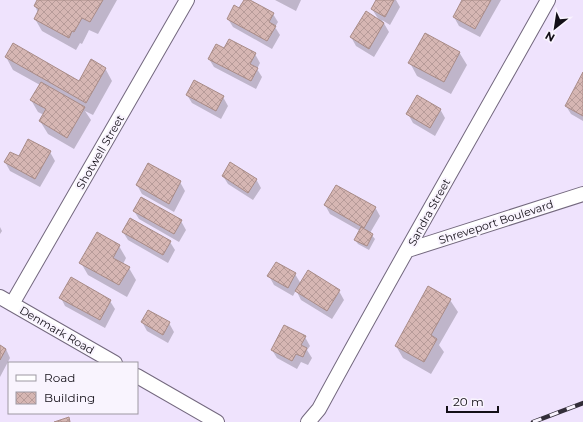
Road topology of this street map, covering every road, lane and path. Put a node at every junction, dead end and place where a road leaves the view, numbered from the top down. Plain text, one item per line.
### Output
1 (187, 0) edge
2 (548, 0) edge
3 (583, 194) edge
4 (408, 250) junction
5 (6, 300) edge
6 (113, 362) edge
7 (138, 377) edge
8 (217, 422) edge
9 (308, 422) edge

1 - 5 street, Shotwell Street
2 - 4 street, Sandra Street
3 - 4 street, Shreveport Boulevard
4 - 9 street, Sandra Street
5 - 6 street, Denmark Road
7 - 8 street

